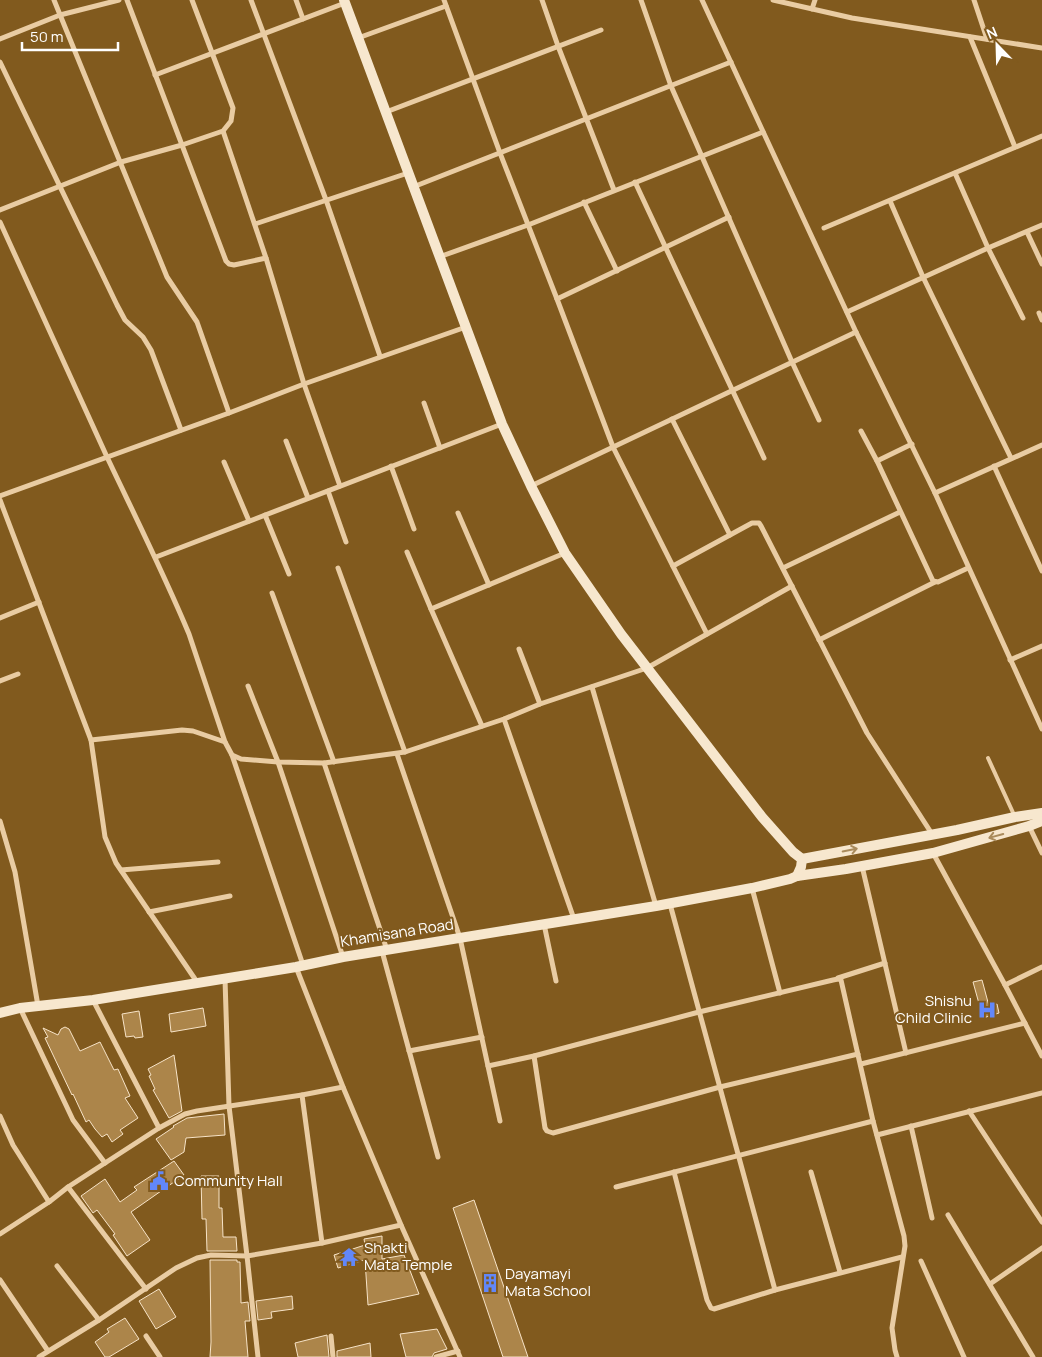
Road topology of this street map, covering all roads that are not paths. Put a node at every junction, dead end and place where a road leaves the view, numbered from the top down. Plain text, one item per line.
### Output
1 (54, 0) edge
2 (119, 0) edge
3 (127, 0) edge
4 (192, 0) edge
5 (251, 0) edge
6 (296, 0) edge
7 (542, 0) edge
8 (641, 0) edge
9 (702, 0) edge
10 (773, 0) edge
11 (815, 0) edge
12 (974, 0) edge
13 (95, 2) edge
14 (344, 2) edge
15 (445, 3) edge
16 (812, 9) junction
17 (60, 15) junction
18 (303, 19) junction
19 (601, 30) dead end
20 (264, 34) junction
21 (970, 37) junction
22 (0, 38) edge
23 (358, 38) junction
24 (987, 39) junction
25 (558, 46) junction
26 (1042, 48) edge
27 (213, 53) junction
28 (0, 62) edge
29 (731, 62) junction
30 (155, 75) junction
31 (472, 79) junction
32 (671, 86) junction
33 (385, 112) junction
34 (586, 119) junction
35 (223, 131) junction
36 (763, 132) junction
37 (1042, 136) edge
38 (182, 145) junction
39 (1015, 147) junction
40 (500, 153) junction
41 (702, 156) junction
42 (121, 162) junction
43 (408, 173) junction
44 (955, 173) junction
45 (635, 182) junction
46 (59, 187) junction
47 (413, 187) junction
48 (614, 190) junction
49 (326, 200) junction
50 (890, 200) junction
51 (584, 202) junction
52 (0, 210) edge
53 (729, 218) junction
54 (0, 222) edge
55 (255, 224) junction
56 (528, 225) junction
57 (1042, 225) edge
58 (824, 228) dead end
59 (1027, 232) junction
60 (666, 247) junction
61 (988, 248) junction
62 (266, 258) junction
63 (439, 258) junction
64 (1042, 264) edge
65 (617, 271) junction
66 (924, 277) junction
67 (557, 299) junction
68 (847, 312) junction
69 (1038, 312) dead end
70 (1022, 318) dead end
71 (1042, 320) edge
72 (466, 326) junction
73 (856, 332) junction
74 (380, 356) junction
75 (792, 362) junction
76 (304, 384) junction
77 (732, 391) junction
78 (424, 403) dead end
79 (229, 413) junction
80 (672, 419) junction
81 (819, 420) dead end
82 (502, 424) junction
83 (181, 430) junction
84 (861, 431) dead end
85 (286, 441) dead end
86 (912, 444) junction
87 (1042, 445) edge
88 (613, 447) junction
89 (440, 448) junction
90 (108, 457) junction
91 (764, 458) dead end
92 (1011, 458) junction
93 (224, 462) dead end
94 (877, 462) junction
95 (391, 466) junction
96 (994, 466) junction
97 (340, 486) junction
98 (531, 486) junction
99 (328, 490) junction
100 (935, 492) junction
101 (0, 498) edge
102 (308, 498) junction
103 (900, 512) junction
104 (458, 513) dead end
105 (265, 515) junction
106 (249, 521) junction
107 (414, 529) dead end
108 (730, 535) junction
109 (346, 542) dead end
110 (408, 552) dead end
111 (565, 553) junction
112 (156, 557) junction
113 (673, 566) junction
114 (338, 568) dead end
115 (783, 568) junction
116 (968, 568) junction
117 (1042, 571) edge
118 (289, 574) dead end
119 (935, 582) junction
120 (489, 585) junction
121 (792, 586) junction
122 (272, 593) dead end
123 (39, 602) junction
124 (430, 609) junction
125 (0, 618) edge
126 (707, 634) junction
127 (819, 640) junction
128 (1042, 646) edge
129 (519, 649) dead end
130 (1010, 660) junction
131 (647, 668) junction
132 (18, 674) dead end
133 (0, 681) edge
134 (248, 686) dead end
135 (592, 687) junction
136 (540, 704) junction
137 (504, 719) junction
138 (482, 726) junction
139 (1042, 729) edge
140 (91, 740) junction
141 (225, 742) junction
142 (405, 752) junction
143 (397, 754) junction
144 (232, 755) junction
145 (988, 758) dead end
146 (278, 762) junction
147 (334, 762) junction
148 (324, 763) junction
149 (1042, 813) edge
150 (1015, 817) junction
151 (0, 821) edge
152 (1042, 821) edge
153 (1029, 826) junction
154 (932, 834) junction
155 (8, 850) junction
156 (0, 852) edge
157 (932, 853) junction
158 (1042, 853) edge
159 (802, 859) junction
160 (218, 862) dead end
161 (862, 866) junction
162 (121, 870) junction
163 (796, 876) junction
164 (752, 888) junction
165 (230, 896) dead end
166 (670, 904) junction
167 (656, 906) junction
168 (149, 912) junction
169 (574, 919) junction
170 (544, 924) junction
171 (460, 938) junction
172 (385, 950) junction
173 (343, 957) junction
174 (885, 963) junction
175 (299, 966) junction
176 (1042, 966) edge
177 (225, 978) junction
178 (833, 980) junction
179 (556, 981) dead end
180 (197, 983) junction
181 (1005, 985) junction
182 (780, 993) junction
183 (93, 1000) junction
184 (38, 1006) junction
185 (20, 1008) junction
186 (699, 1012) junction
187 (0, 1013) edge
188 (1025, 1023) junction
189 (482, 1036) junction
190 (410, 1051) junction
191 (906, 1053) junction
192 (858, 1054) junction
193 (534, 1056) junction
194 (1042, 1056) edge
195 (860, 1064) junction
196 (488, 1066) junction
197 (343, 1087) junction
198 (720, 1087) junction
199 (1042, 1093) edge
200 (302, 1095) junction
201 (229, 1106) junction
202 (969, 1111) junction
203 (0, 1116) edge
204 (500, 1121) dead end
205 (873, 1121) junction
206 (911, 1126) junction
207 (159, 1128) junction
208 (877, 1135) junction
209 (738, 1156) junction
210 (438, 1157) dead end
211 (105, 1163) junction
212 (674, 1172) junction
213 (811, 1172) dead end
214 (68, 1187) junction
215 (616, 1187) dead end
216 (49, 1202) junction
217 (948, 1216) dead end
218 (932, 1218) dead end
219 (1042, 1222) edge
220 (401, 1225) junction
221 (0, 1234) edge
222 (322, 1244) junction
223 (1042, 1248) edge
224 (247, 1256) junction
225 (902, 1256) junction
226 (921, 1261) dead end
227 (57, 1266) dead end
228 (840, 1272) junction
229 (0, 1280) edge
230 (990, 1284) junction
231 (146, 1289) junction
232 (775, 1290) junction
233 (99, 1320) junction
234 (146, 1336) dead end
235 (331, 1336) dead end
236 (48, 1351) junction
237 (459, 1354) edge
238 (39, 1357) edge
239 (160, 1357) edge
240 (258, 1357) edge
241 (333, 1357) edge
242 (436, 1357) edge
243 (897, 1357) edge
244 (964, 1357) edge
245 (1033, 1357) edge

1 - 17 street
2 - 13 street
3 - 30 street
4 - 27 street
5 - 20 street
6 - 18 street
7 - 25 street
8 - 32 street
9 - 29 street
10 - 16 street
11 - 16 street
12 - 24 street
13 - 17 street
14 - 18 street
14 - 23 street
15 - 23 street
15 - 31 street
16 - 21 street
17 - 22 street
17 - 42 street
18 - 20 street
19 - 25 street
20 - 27 street
20 - 49 street
21 - 24 street
21 - 39 street
23 - 33 street
24 - 26 street
25 - 31 street
25 - 34 street
27 - 30 street
27 - 35 street
28 - 46 street
29 - 32 street
29 - 36 street
30 - 38 street
31 - 33 street
31 - 40 street
32 - 34 street
32 - 41 street
33 - 43 street
34 - 40 street
34 - 48 street
35 - 38 street
35 - 55 street
36 - 41 street
36 - 68 street
37 - 39 street
38 - 42 street
38 - 62 street
39 - 44 street
40 - 47 street
40 - 56 street
41 - 45 street
41 - 53 street
42 - 46 street
42 - 79 street
43 - 47 street
43 - 49 street
44 - 50 street
44 - 61 street
45 - 48 street
45 - 60 street
46 - 52 street
46 - 83 street
47 - 63 street
48 - 51 street
49 - 55 street
49 - 74 street
50 - 58 street
50 - 66 street
51 - 56 street
51 - 65 street
53 - 60 street
53 - 75 street
54 - 90 street
55 - 62 street
56 - 63 street
56 - 67 street
57 - 59 street
59 - 61 street
59 - 64 street
60 - 65 street
60 - 77 street
61 - 66 street
61 - 70 street
62 - 76 street
63 - 72 street
65 - 67 street
66 - 68 street
66 - 92 street
67 - 88 street
68 - 73 street
69 - 71 street
72 - 74 street
72 - 82 street
73 - 75 street
73 - 86 street
74 - 76 street
75 - 77 street
75 - 81 street
76 - 79 street
76 - 97 street
77 - 80 street
77 - 91 street
78 - 89 street
79 - 83 street
80 - 88 street
80 - 108 street
82 - 89 street
82 - 98 street
83 - 90 street
84 - 94 street
85 - 102 street
86 - 94 street
86 - 100 street
87 - 92 street
88 - 98 street
88 - 113 street
89 - 95 street
90 - 101 street
90 - 112 street
92 - 96 street
93 - 106 street
94 - 103 street
95 - 97 street
95 - 107 street
96 - 100 street
96 - 117 street
97 - 99 street
98 - 111 street
99 - 102 street
99 - 109 street
100 - 116 street
101 - 123 street
102 - 105 street
103 - 115 street
103 - 119 street
104 - 120 street
105 - 106 street
105 - 118 street
106 - 112 street
108 - 113 street
108 - 115 street
110 - 124 street
111 - 120 street
111 - 131 street
112 - 141 street
113 - 126 street
114 - 142 street
115 - 121 street
116 - 119 street
116 - 130 street
119 - 127 street
120 - 124 street
121 - 126 street
121 - 127 street
122 - 147 street
123 - 125 street
123 - 140 street
124 - 138 street
126 - 131 street
127 - 154 street
128 - 130 street
129 - 136 street
130 - 139 street
131 - 135 street
131 - 159 street
132 - 133 street
134 - 146 street
135 - 136 street
135 - 167 street
136 - 137 street
137 - 138 street
137 - 169 street
138 - 142 street
140 - 141 street
140 - 162 street
141 - 144 street
142 - 143 street
143 - 147 street
143 - 171 street
144 - 146 street
144 - 175 street
145 - 150 lane
146 - 148 street
146 - 173 street
147 - 148 street
148 - 172 street
149 - 150 street
150 - 154 street
151 - 155 street
152 - 153 street, Khamisana Road
153 -> 157 street, Khamisana Road
153 - 158 street
159 -> 154 street
155 - 156 street
155 - 184 street
157 - 161 street, Khamisana Road
157 - 181 street
159 - 163 street
160 - 162 street
161 - 163 street, Khamisana Road
161 - 174 street
162 - 168 street
163 - 164 street, Khamisana Road
164 - 166 street, Khamisana Road
164 - 182 street
165 - 168 street
166 - 167 street, Khamisana Road
166 - 186 street
167 - 169 street, Khamisana Road
168 - 180 street
169 - 170 street, Khamisana Road
170 - 171 street, Khamisana Road
170 - 179 street
171 - 172 street, Khamisana Road
171 - 189 street
172 - 173 street, Khamisana Road
172 - 190 street
173 - 175 street, Khamisana Road
174 - 178 street
174 - 191 street
175 - 177 street, Khamisana Road
175 - 197 street
176 - 181 street
177 - 180 street, Khamisana Road
177 - 201 street
178 - 182 street
178 - 192 street
180 - 183 street, Khamisana Road
181 - 188 street
182 - 186 street
183 - 184 street, Khamisana Road
183 - 207 street
184 - 185 street, Khamisana Road
185 - 187 street, Khamisana Road
185 - 211 street
186 - 193 street
186 - 198 street
188 - 191 street
188 - 194 street
189 - 190 street
189 - 196 street
190 - 210 street
191 - 195 street
192 - 195 street
192 - 198 street
193 - 196 street
193 - 198 street
195 - 205 street
196 - 204 street
197 - 200 street
197 - 220 street
198 - 209 street
199 - 202 street
200 - 201 street
200 - 222 street
201 - 207 street
201 - 224 street
202 - 206 street
202 - 219 street
203 - 216 street
205 - 208 street
205 - 209 street
206 - 208 street
206 - 218 street
207 - 211 street
208 - 225 street
209 - 212 street
209 - 232 street
211 - 214 street
212 - 215 street
212 - 232 street
213 - 228 street
214 - 216 street
214 - 231 street
216 - 221 street
217 - 230 street
220 - 222 street
220 - 237 street
222 - 224 street
223 - 230 street
224 - 231 street
224 - 240 street
225 - 228 street
225 - 243 street
226 - 244 street
227 - 233 street
228 - 232 street
229 - 236 street
230 - 245 street
231 - 233 street
233 - 236 street
234 - 239 street
235 - 241 street
236 - 238 street
237 - 242 street

